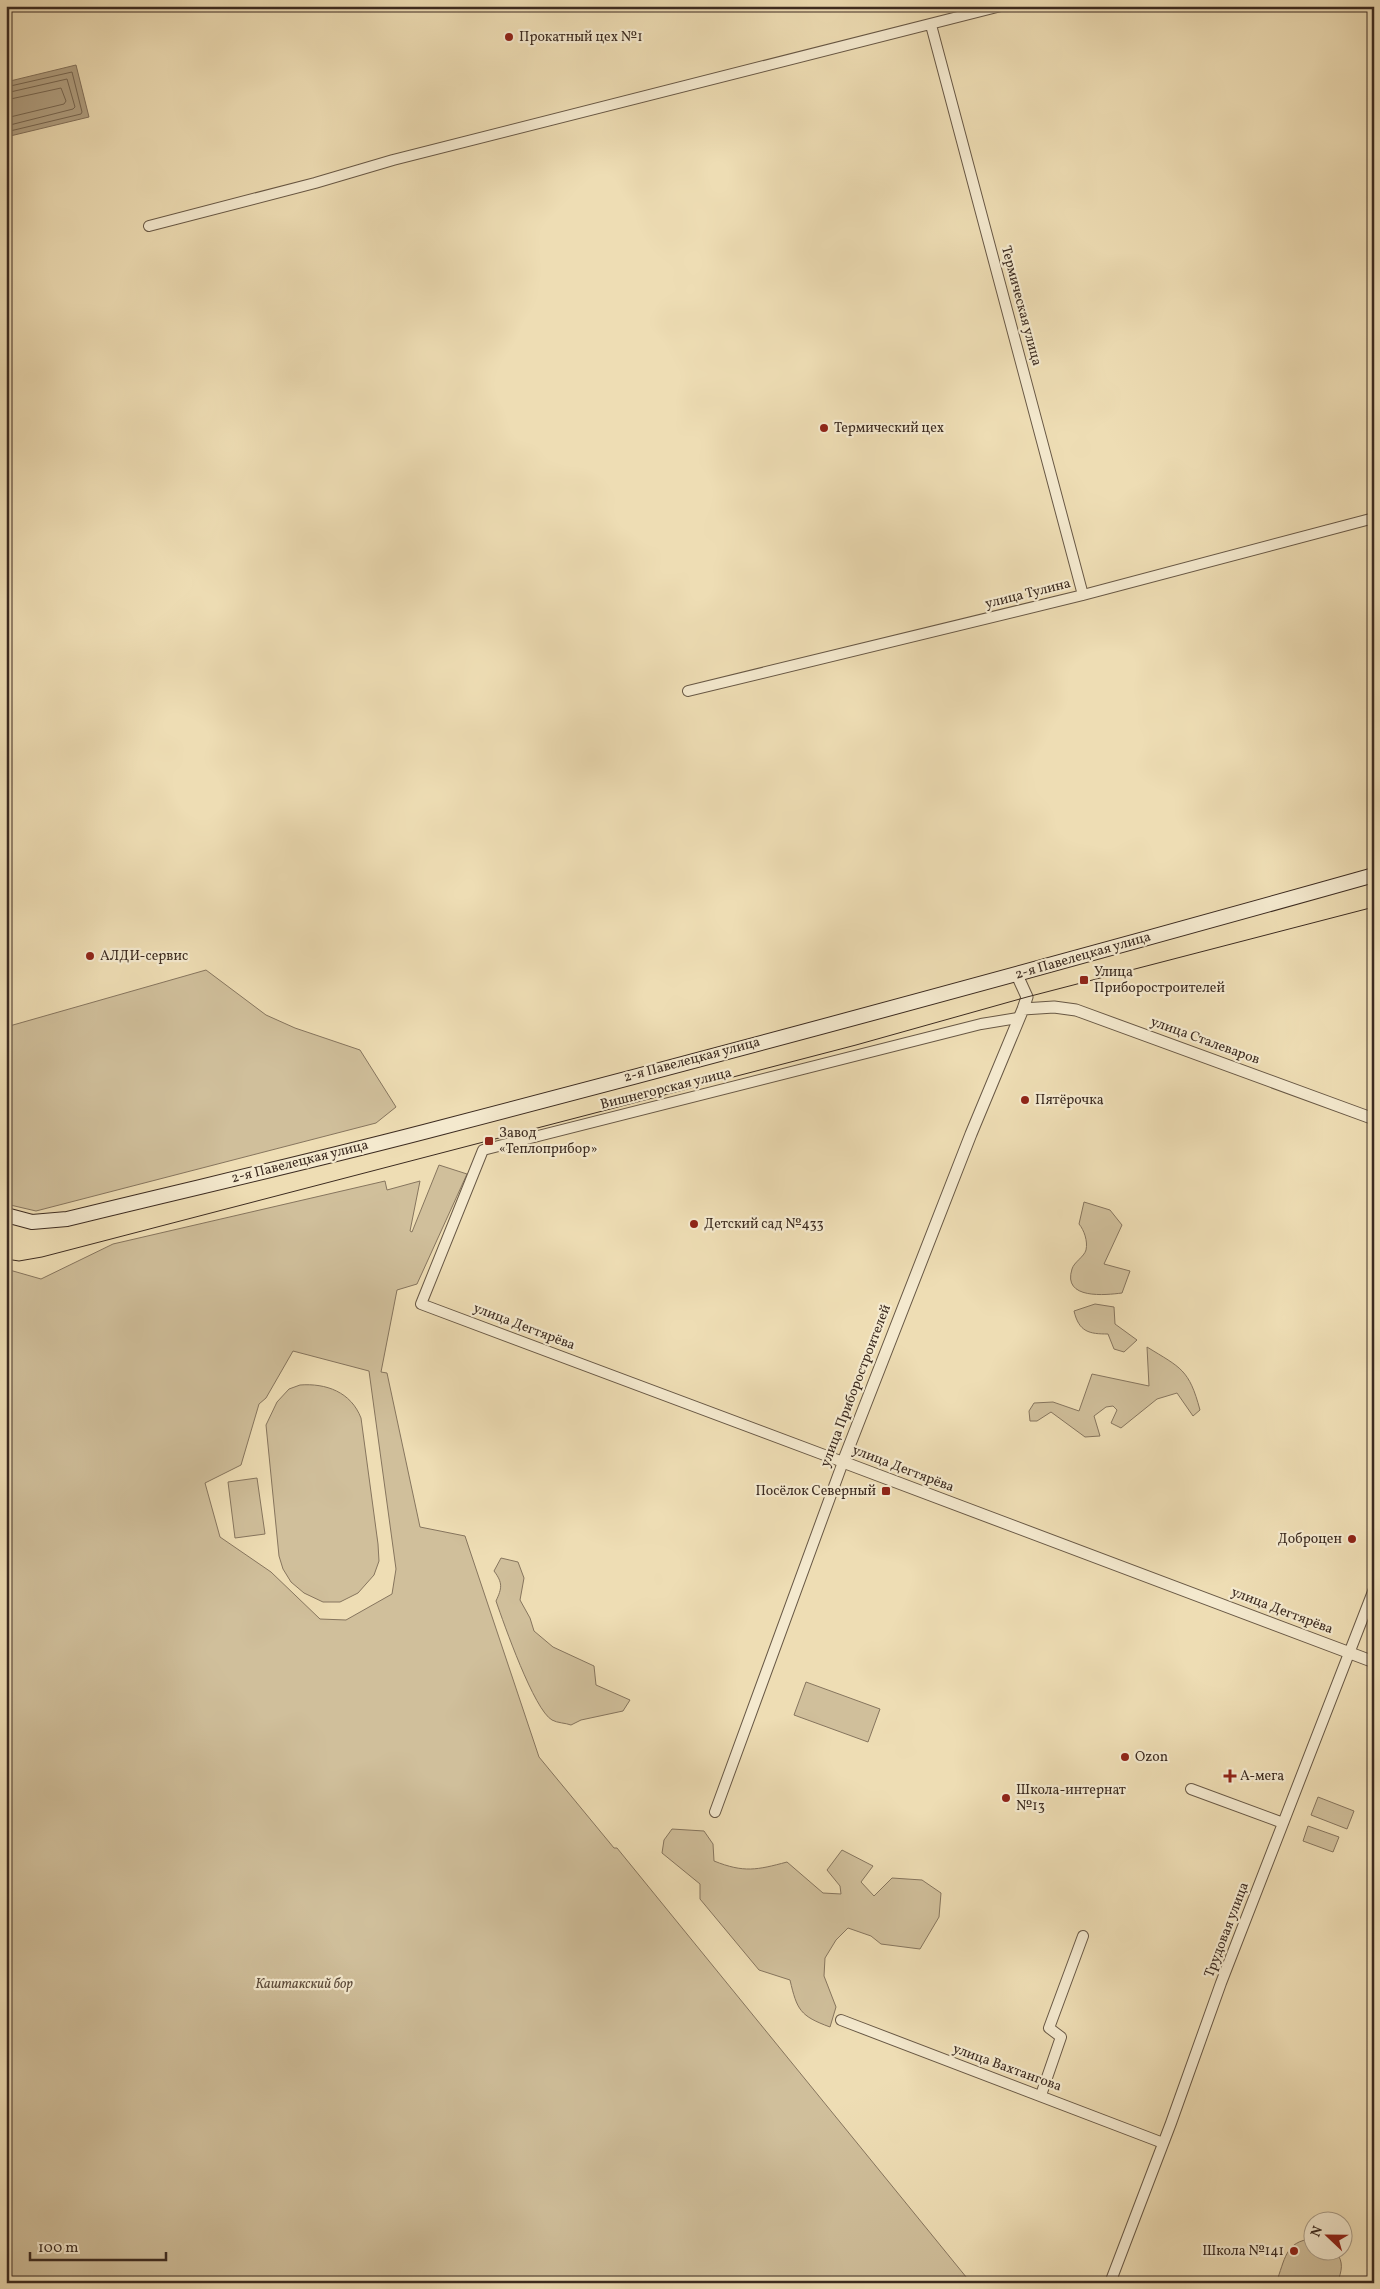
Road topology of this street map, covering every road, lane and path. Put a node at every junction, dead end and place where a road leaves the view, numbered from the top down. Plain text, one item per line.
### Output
1 (1001, 6) edge
2 (931, 24) junction
3 (149, 226) dead end
4 (1374, 518) edge
5 (1084, 595) junction
6 (688, 691) dead end
7 (1374, 875) edge
8 (1017, 975) junction
9 (1021, 1013) junction
10 (1374, 1119) edge
11 (6, 1214) edge
12 (421, 1304) joint
13 (842, 1462) junction
14 (1374, 1588) edge
15 (1349, 1653) junction
16 (1374, 1662) edge
17 (1191, 1789) dead end
18 (714, 1812) dead end
19 (1283, 1823) junction
20 (1083, 1936) dead end
21 (841, 2020) dead end
22 (1041, 2095) junction
23 (1163, 2143) junction
24 (1110, 2283) edge

1 - 2 street
2 - 3 street
2 - 5 street, Термическая улица
4 - 5 street, улица Тулина
5 - 6 street, улица Тулина
7 - 8 main road, 2-я Павелецкая улица
8 - 9 street, улица Приборостроителей
8 - 11 main road, 2-я Павелецкая улица
9 - 10 street, улица Сталеваров
9 - 12 street, Вишнегорская улица
9 - 13 street, улица Приборостроителей
12 - 13 street, улица Дегтярёва
13 - 15 street, улица Дегтярёва
13 - 18 street, улица Приборостроителей
14 - 15 street, Трудовая улица
15 - 16 street, улица Дегтярёва
15 - 19 street, Трудовая улица
17 - 19 street
19 - 23 street, Трудовая улица
20 - 22 street
21 - 22 street, улица Вахтангова
22 - 23 street, улица Вахтангова
23 - 24 street, Трудовая улица

